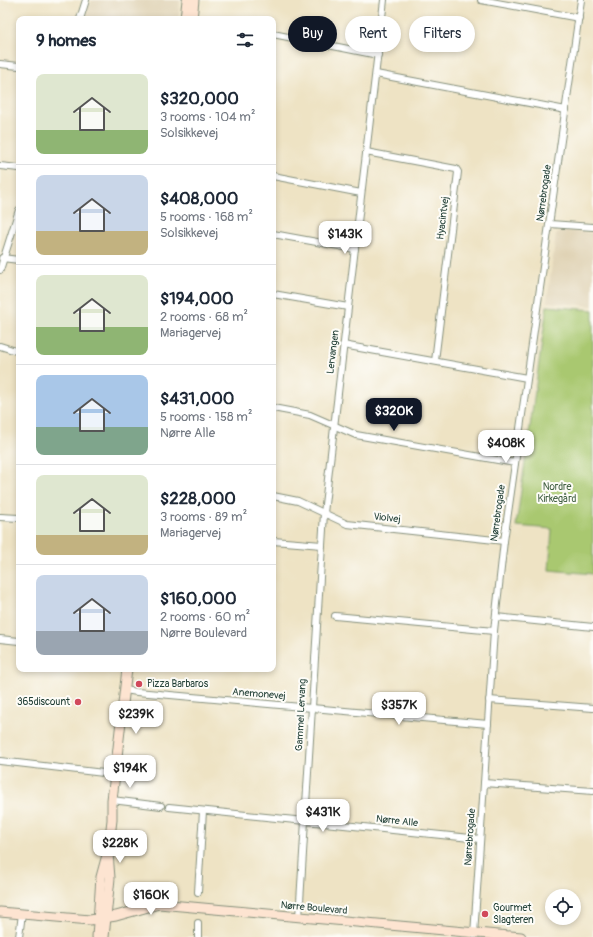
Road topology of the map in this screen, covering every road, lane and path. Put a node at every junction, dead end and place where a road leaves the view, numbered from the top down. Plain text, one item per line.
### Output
1 (86, 0) edge
2 (187, 0) edge
3 (194, 0) edge
4 (384, 0) edge
5 (481, 0) edge
6 (581, 0) edge
7 (81, 16) edge
8 (185, 16) edge
9 (192, 16) edge
10 (579, 18) junction
11 (276, 35) edge
12 (378, 54) junction
13 (0, 64) edge
14 (16, 66) edge
15 (376, 74) junction
16 (566, 110) junction
17 (366, 152) junction
18 (0, 166) edge
19 (16, 168) edge
20 (276, 177) edge
21 (362, 193) junction
22 (16, 218) edge
23 (550, 224) junction
24 (593, 227) edge
25 (276, 235) edge
26 (355, 249) junction
27 (2, 258) edge
28 (16, 260) edge
29 (0, 270) edge
30 (276, 295) edge
31 (348, 307) junction
32 (344, 345) junction
33 (0, 346) edge
34 (16, 351) edge
35 (435, 361) junction
36 (527, 378) junction
37 (276, 409) edge
38 (334, 425) junction
39 (515, 463) junction
40 (276, 497) edge
41 (324, 513) junction
42 (0, 516) edge
43 (16, 518) edge
44 (276, 541) edge
45 (504, 541) junction
46 (322, 545) junction
47 (335, 616) dead end
48 (496, 617) junction
49 (593, 627) edge
50 (494, 631) junction
51 (0, 639) edge
52 (16, 641) edge
53 (127, 672) edge
54 (132, 672) edge
55 (128, 691) junction
56 (490, 700) junction
57 (312, 708) junction
58 (593, 708) edge
59 (488, 724) junction
60 (0, 761) edge
61 (118, 775) junction
62 (484, 783) junction
63 (593, 790) edge
64 (115, 801) junction
65 (160, 806) dead end
66 (169, 807) dead end
67 (204, 811) junction
68 (305, 822) junction
69 (480, 839) junction
70 (198, 892) dead end
71 (0, 912) edge
72 (22, 914) junction
73 (102, 918) junction
74 (299, 918) junction
75 (198, 923) dead end
76 (474, 935) edge
77 (19, 937) edge
78 (97, 937) edge
79 (104, 937) edge
80 (198, 937) edge
81 (522, 937) edge

1 - 7 street
2 - 8 street
3 - 9 street
4 - 12 street, Lervangen
5 - 10 street
6 - 10 street, Nørrebrogade
10 - 16 street, Nørrebrogade
11 - 12 street
12 - 15 street, Lervangen
13 - 14 street
15 - 16 street
15 - 17 street, Lervangen
16 - 23 street, Nørrebrogade
17 - 21 street, Lervangen
17 - 35 street, Hyacintvej
18 - 19 street
20 - 21 street
21 - 26 street, Lervangen
22 - 27 street
23 - 24 street
23 - 36 street, Nørrebrogade
25 - 26 street
26 - 31 street, Lervangen
27 - 28 street
27 - 29 street
30 - 31 street
31 - 32 street, Lervangen
32 - 35 street
32 - 38 street, Lervangen
33 - 34 street
35 - 36 street
36 - 39 street, Nørrebrogade
37 - 38 street
38 - 39 street
38 - 41 street, Lervangen
39 - 45 street, Nørrebrogade
40 - 41 street, Violvej
41 - 45 street, Violvej
41 - 46 street, Gammel Lervang
42 - 43 street
44 - 46 street
45 - 48 street, Nørrebrogade
46 - 57 street, Gammel Lervang
47 - 50 street
48 - 49 street
48 - 50 street, Nørrebrogade
50 - 56 street, Nørrebrogade
51 - 52 street
53 - 55 street
54 - 55 street
55 - 57 street, Anemonevej
55 - 61 street
56 - 58 street
56 - 59 street, Nørrebrogade
57 - 59 street, Anemonevej
57 - 68 street, Gammel Lervang
59 - 62 street, Nørrebrogade
60 - 61 street
61 - 64 street
62 - 63 street
62 - 69 street, Nørrebrogade
64 - 65 street
64 - 73 street
66 - 67 street, Nørre Alle
67 - 68 street, Nørre Alle
67 - 70 street
68 - 69 street, Nørre Alle
68 - 74 street, Gammel Lervang
69 - 76 street, Nørrebrogade
71 - 72 street, Nørre Boulevard
72 - 73 street, Nørre Boulevard
72 - 77 street
73 - 74 street, Nørre Boulevard
73 - 78 street
73 - 79 street
74 - 76 street, Nørre Boulevard
75 - 80 street
76 - 81 street, Nørre Boulevard

